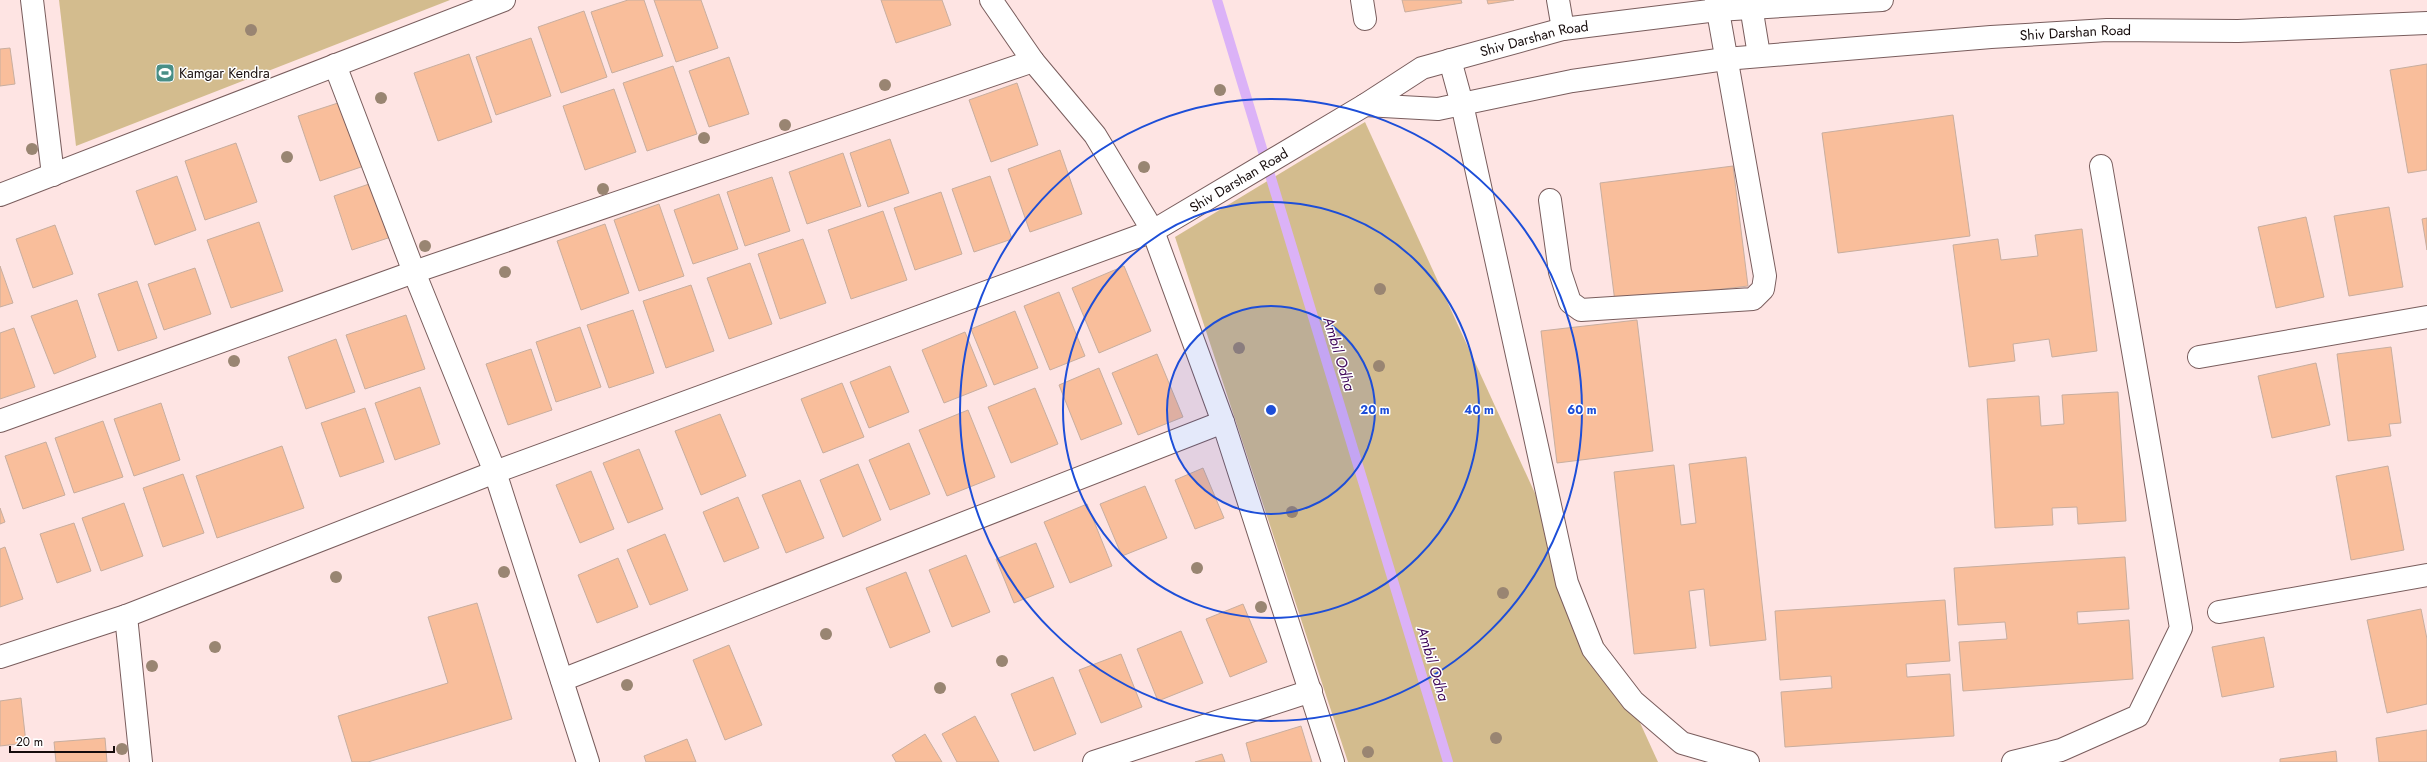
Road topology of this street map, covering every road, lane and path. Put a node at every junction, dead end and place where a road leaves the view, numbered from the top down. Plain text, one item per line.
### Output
1 (32, 0) edge
2 (504, 0) edge
3 (991, 0) edge
4 (1558, 0) edge
5 (1882, 0) edge
6 (1751, 4) edge
7 (1716, 5) edge
8 (2427, 23) edge
9 (1563, 29) junction
10 (1759, 55) junction
11 (1725, 59) junction
12 (1450, 60) junction
13 (1033, 61) junction
14 (335, 65) junction
15 (1462, 104) junction
16 (1364, 105) junction
17 (2101, 166) dead end
18 (53, 174) junction
19 (0, 195) edge
20 (1550, 200) dead end
21 (1153, 231) junction
22 (414, 272) junction
23 (2427, 317) edge
24 (2199, 357) dead end
25 (0, 422) edge
26 (1223, 422) junction
27 (496, 472) junction
28 (2427, 575) edge
29 (2219, 612) dead end
30 (126, 616) junction
31 (0, 657) edge
32 (562, 680) junction
33 (1311, 690) junction
34 (1107, 759) edge
35 (141, 762) edge
36 (588, 762) edge
37 (1333, 762) edge
38 (1748, 762) edge
39 (2013, 762) edge

1 - 18 street
2 - 14 street
3 - 13 street
4 - 9 street
5 - 6 street, Shiv Darshan Road
6 - 7 street, Shiv Darshan Road
6 - 10 street
7 - 9 street, Shiv Darshan Road
7 - 11 street
8 - 10 street, Shiv Darshan Road
9 - 12 street, Shiv Darshan Road
10 - 11 street, Shiv Darshan Road
11 - 15 street, Shiv Darshan Road
11 - 20 street
12 - 15 street
12 - 16 street, Shiv Darshan Road
13 - 21 street
13 - 22 street
14 - 18 street
14 - 22 street
15 - 16 street, Shiv Darshan Road
15 - 38 street
16 - 21 street, Shiv Darshan Road
17 - 39 street
18 - 19 street
21 - 26 street
21 - 27 street, Shiv Darshan Road
22 - 25 street
22 - 27 street
23 - 24 street
26 - 32 street
26 - 33 street
27 - 30 street, Shiv Darshan Road
27 - 32 street
28 - 29 street
30 - 31 street, Shiv Darshan Road
30 - 35 street
32 - 36 street
33 - 34 street
33 - 37 street

